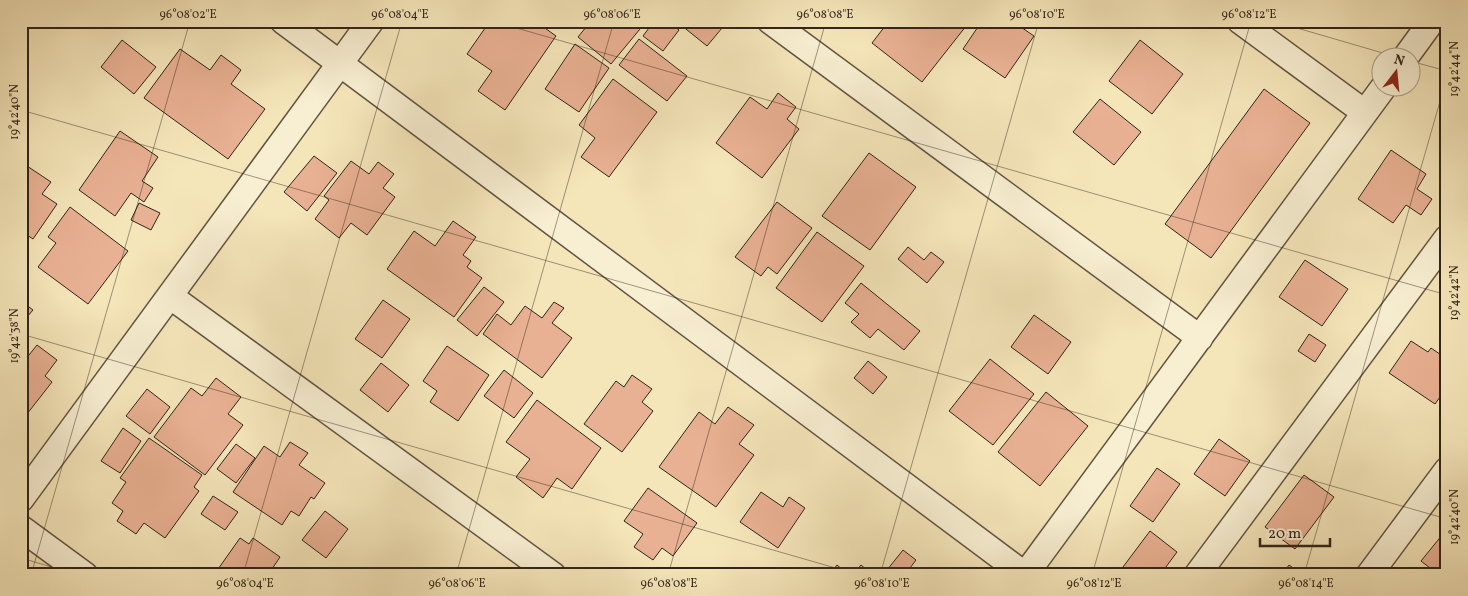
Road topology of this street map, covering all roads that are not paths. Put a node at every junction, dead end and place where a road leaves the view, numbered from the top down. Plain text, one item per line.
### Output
1 (282, 21) edge
2 (371, 21) edge
3 (770, 21) edge
4 (1240, 21) edge
5 (1432, 21) edge
6 (1412, 48) edge
7 (341, 63) junction
8 (1375, 98) edge
9 (1364, 112) junction
10 (1447, 238) edge
11 (170, 296) junction
12 (1200, 338) junction
13 (1447, 470) edge
14 (21, 499) edge
15 (21, 528) edge
16 (85, 575) edge
17 (554, 575) edge
18 (1025, 575) edge
19 (1197, 575) edge
20 (1369, 575) edge

1 - 7 street
2 - 7 street
3 - 12 street
4 - 9 street
5 - 6 street
7 - 11 street
7 - 18 street
8 - 9 street
9 - 12 street
10 - 19 street
11 - 14 street
11 - 17 street
12 - 18 street
13 - 20 street
15 - 16 street

